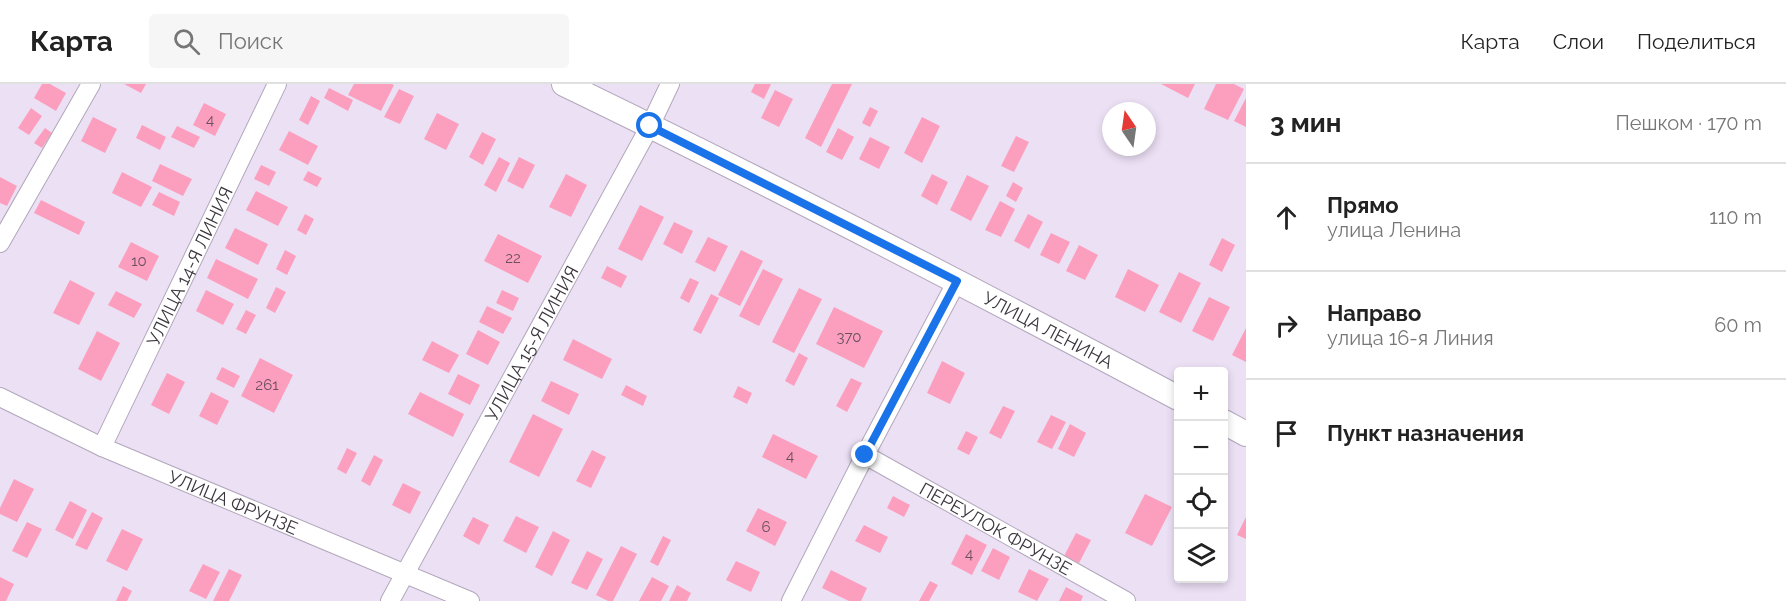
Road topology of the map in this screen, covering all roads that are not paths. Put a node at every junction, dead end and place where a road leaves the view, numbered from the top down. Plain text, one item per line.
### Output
1 (91, 84) edge
2 (277, 84) edge
3 (564, 84) edge
4 (670, 84) edge
5 (650, 126) junction
6 (0, 243) edge
7 (957, 281) junction
8 (1174, 395) edge
9 (0, 397) edge
10 (102, 447) junction
11 (865, 455) junction
12 (404, 572) junction
13 (390, 601) edge
14 (470, 601) edge
15 (791, 601) edge
16 (1126, 601) edge

1 - 6 street
2 - 10 street, УЛИЦА 14-Я ЛИНИЯ
3 - 5 main road, УЛИЦА ЛЕНИНА
4 - 5 street, УЛИЦА 15-Я ЛИНИЯ
5 - 7 main road, УЛИЦА ЛЕНИНА
5 - 12 street, УЛИЦА 15-Я ЛИНИЯ
7 - 8 main road, УЛИЦА ЛЕНИНА
7 - 11 street
9 - 10 street, УЛИЦА ФРУНЗЕ
10 - 12 street, УЛИЦА ФРУНЗЕ
11 - 15 street
11 - 16 street, ПЕРЕУЛОК ФРУНЗЕ
12 - 13 street, УЛИЦА 15-Я ЛИНИЯ
12 - 14 street, УЛИЦА ФРУНЗЕ

